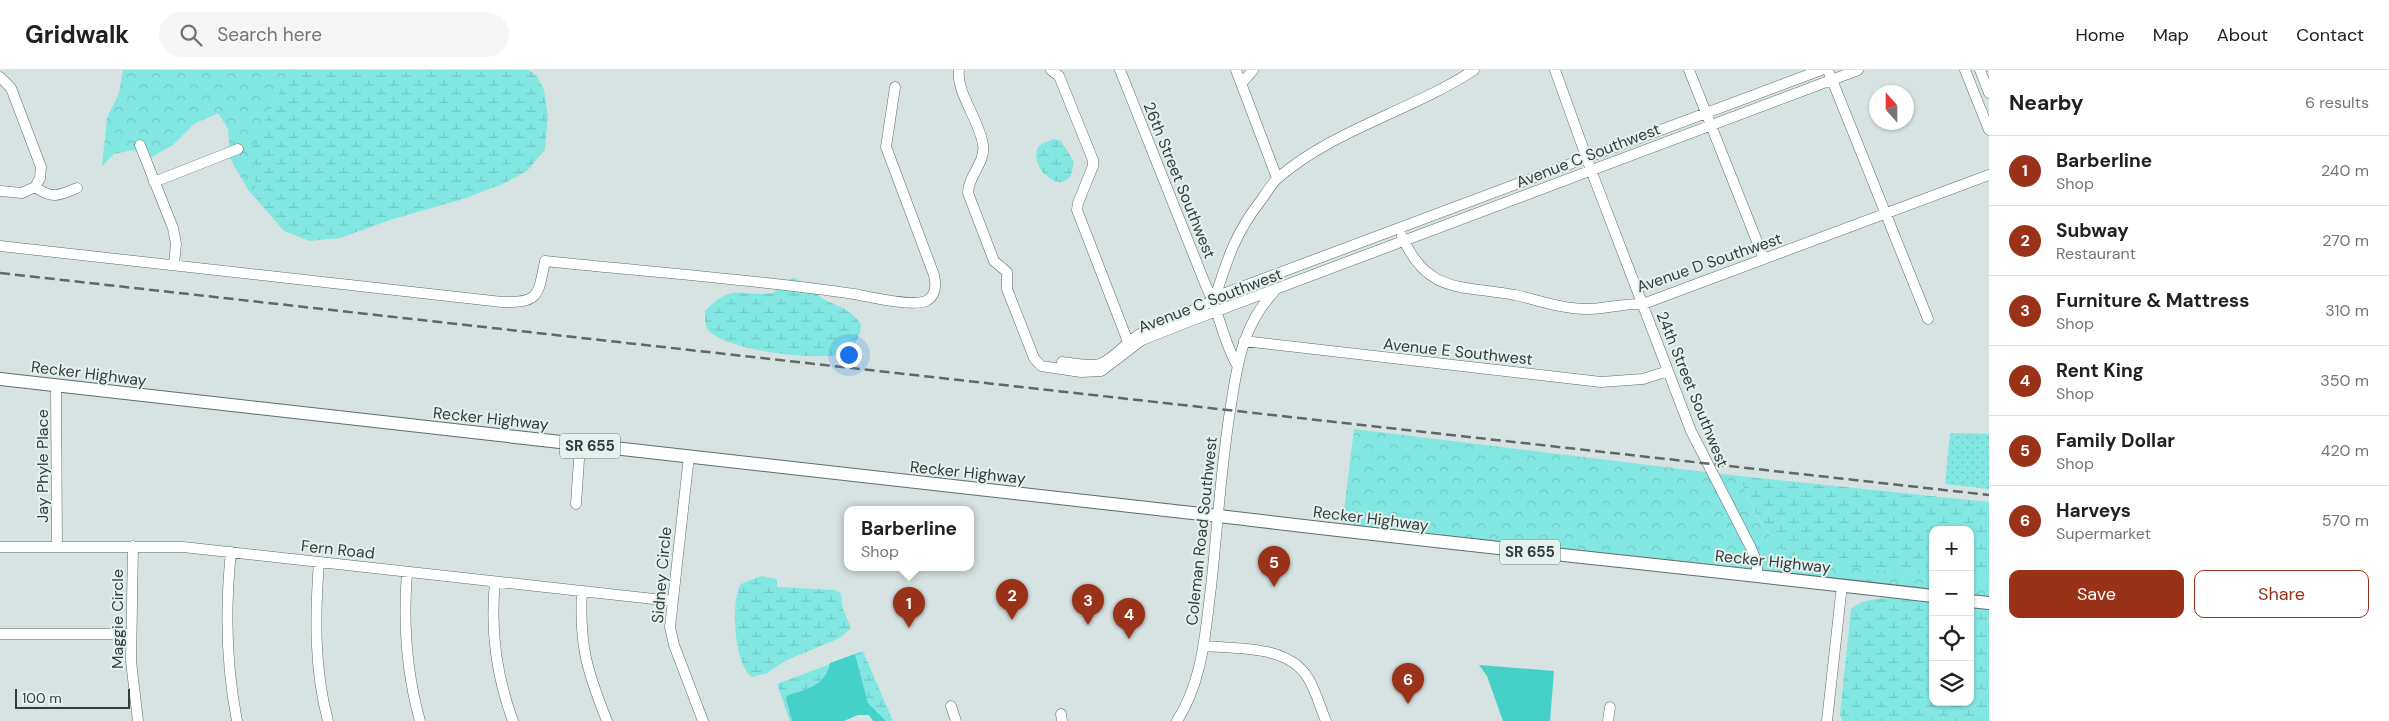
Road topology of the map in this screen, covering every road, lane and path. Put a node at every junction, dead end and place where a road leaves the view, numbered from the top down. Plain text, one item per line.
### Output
1 (960, 70) edge
2 (1051, 70) edge
3 (1120, 70) edge
4 (1236, 70) edge
5 (1253, 70) edge
6 (1474, 70) edge
7 (1555, 70) edge
8 (1689, 70) edge
9 (1820, 70) edge
10 (1858, 70) edge
11 (1965, 70) edge
12 (1980, 70) edge
13 (1830, 75) edge
14 (0, 78) edge
15 (1242, 83) junction
16 (895, 87) dead end
17 (1989, 93) edge
18 (1706, 113) junction
19 (1711, 126) junction
20 (1989, 130) edge
21 (140, 145) dead end
22 (238, 149) dead end
23 (1587, 157) junction
24 (1591, 170) junction
25 (1989, 175) edge
26 (1277, 178) junction
27 (154, 182) junction
28 (35, 187) junction
29 (77, 188) dead end
30 (0, 191) edge
31 (1886, 214) junction
32 (1399, 227) junction
33 (1404, 241) junction
34 (0, 246) edge
35 (1764, 260) junction
36 (174, 264) junction
37 (1294, 268) junction
38 (1276, 290) junction
39 (1643, 304) junction
40 (1216, 306) junction
41 (1928, 319) dead end
42 (1244, 341) junction
43 (1129, 346) junction
44 (1237, 365) junction
45 (1668, 371) junction
46 (0, 379) edge
47 (56, 386) junction
48 (580, 445) junction
49 (689, 456) junction
50 (576, 504) dead end
51 (1219, 516) junction
52 (57, 546) junction
53 (133, 546) junction
54 (0, 547) edge
55 (231, 552) junction
56 (319, 562) junction
57 (407, 572) junction
58 (1758, 576) junction
59 (495, 582) junction
60 (1842, 585) junction
61 (582, 591) junction
62 (1929, 596) edge
63 (672, 601) junction
64 (1974, 601) edge
65 (1989, 603) edge
66 (0, 634) edge
67 (131, 634) junction
68 (1204, 646) junction
69 (951, 706) dead end
70 (1610, 707) dead end
71 (138, 721) edge
72 (237, 721) edge
73 (328, 721) edge
74 (420, 721) edge
75 (513, 721) edge
76 (607, 721) edge
77 (703, 721) edge
78 (956, 721) edge
79 (1177, 721) edge
80 (1326, 721) edge
81 (1608, 721) edge
82 (1827, 721) edge

1 - 43 street, Avenue C Southwest
2 - 43 street
3 - 40 street, 26th Street Southwest
4 - 15 street
5 - 15 street
6 - 26 street
7 - 23 street, 24th Street Southwest
8 - 18 street
9 - 18 street, Avenue C Southwest
10 - 13 street, Avenue C Southwest
11 - 20 street
12 - 17 street
13 - 19 street, Avenue C Southwest
13 - 31 street
14 - 28 street
15 - 26 street
16 - 36 street
18 - 19 street
18 - 23 street, Avenue C Southwest
19 - 24 street, Avenue C Southwest
19 - 35 street
21 - 27 street
22 - 27 street
23 - 24 street, 24th Street Southwest
23 - 32 street, Avenue C Southwest
24 - 33 street, Avenue C Southwest
24 - 39 street, 24th Street Southwest
25 - 31 street, Avenue D Southwest
26 - 40 street
27 - 36 street
28 - 29 street
28 - 30 street
31 - 35 street, Avenue D Southwest
31 - 41 street
32 - 33 street, Avenue D Southwest
32 - 37 street, Avenue C Southwest
33 - 38 street, Avenue C Southwest
33 - 39 street, Avenue D Southwest
34 - 36 street
35 - 39 street, Avenue D Southwest
37 - 38 street, Coleman Road Southwest
37 - 40 street, Avenue C Southwest
38 - 40 street, Avenue C Southwest
38 - 42 street, Coleman Road Southwest
39 - 45 street, 24th Street Southwest
40 - 43 street, Avenue C Southwest
40 - 44 street
42 - 44 street, Coleman Road Southwest
42 - 45 street, Avenue E Southwest
44 - 51 street, Coleman Road Southwest
45 - 58 street, 24th Street Southwest
46 - 47 main road, Recker Highway / SR 655
47 - 48 main road, Recker Highway / SR 655
47 - 52 street, Jay Phyle Place
48 - 49 main road, Recker Highway / SR 655
48 - 50 street
49 - 51 main road, Recker Highway / SR 655
49 - 63 street, Sidney Circle
51 - 58 main road, Recker Highway / SR 655
51 - 68 street, Coleman Road Southwest
52 - 53 street, Fern Road
52 - 54 street, Fern Road
53 - 55 street, Fern Road
53 - 67 street, Maggie Circle
55 - 56 street, Fern Road
55 - 72 street
56 - 57 street, Fern Road
56 - 73 street
57 - 59 street, Fern Road
57 - 74 street
58 - 60 main road, Recker Highway / SR 655
59 - 61 street, Fern Road
59 - 75 street
60 - 62 main road, Recker Highway / SR 655
60 - 82 street
61 - 63 street, Fern Road
61 - 76 street
63 - 77 street, Sidney Circle
64 - 65 main road
66 - 67 street
67 - 71 street, Maggie Circle
68 - 79 street, Coleman Road Southwest
68 - 80 street
69 - 78 street
70 - 81 street

